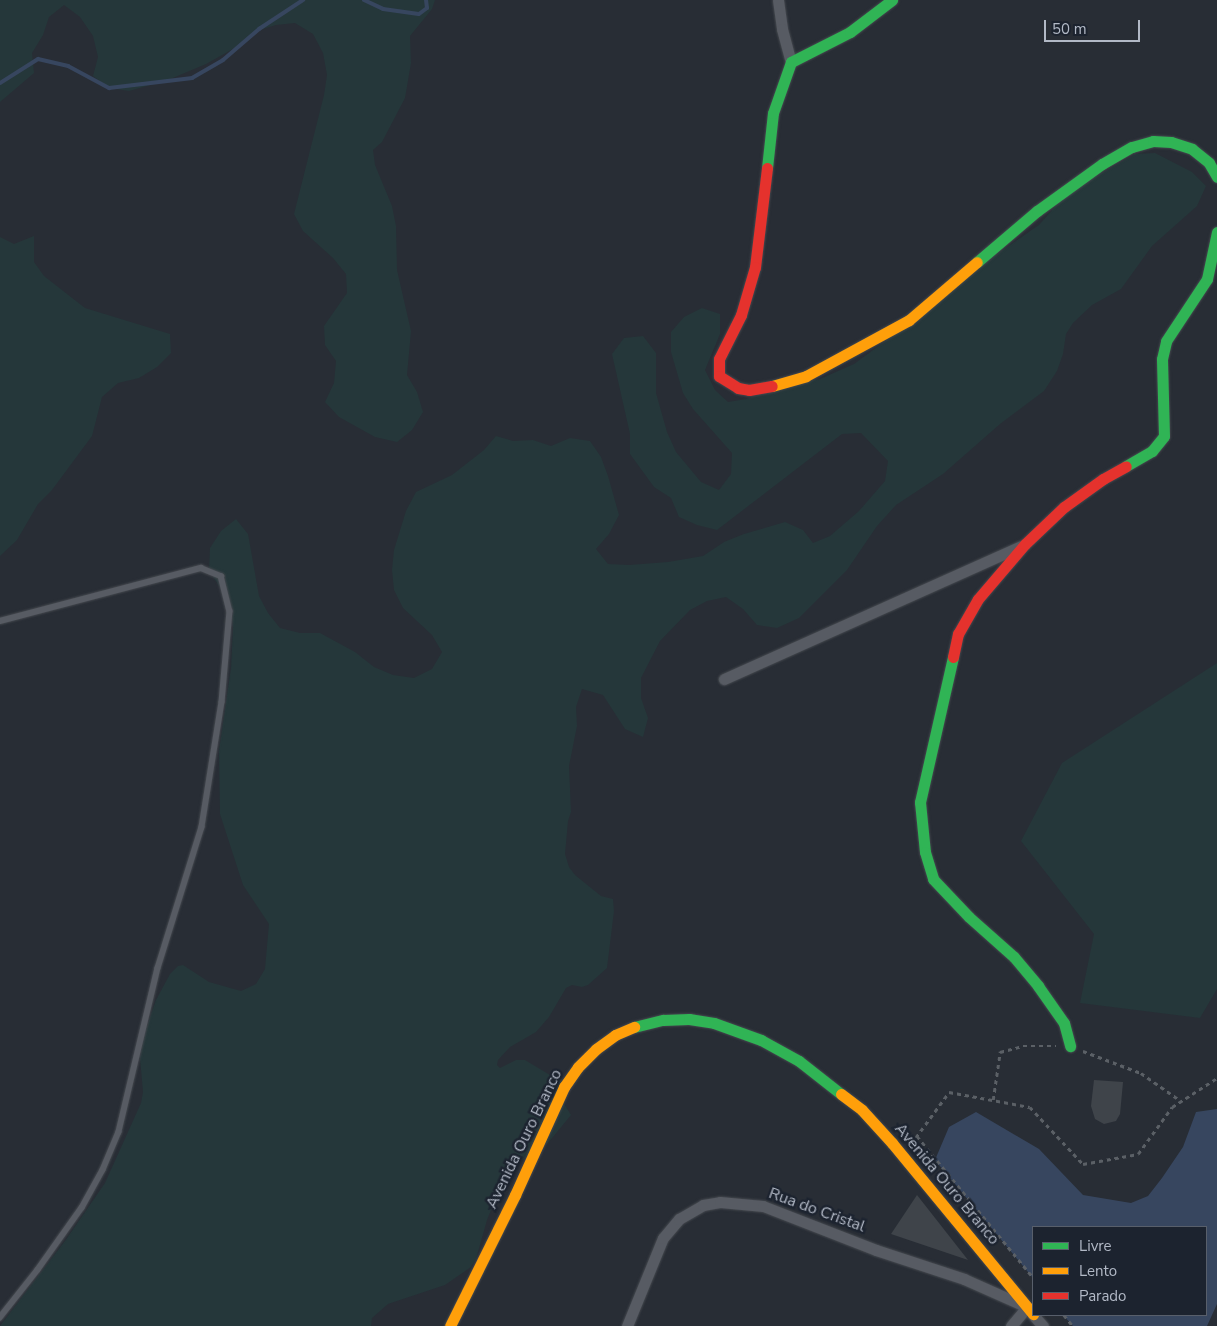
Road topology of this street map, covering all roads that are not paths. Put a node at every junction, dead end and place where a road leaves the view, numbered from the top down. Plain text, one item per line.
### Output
1 (778, 0) edge
2 (892, 0) edge
3 (791, 62) junction
4 (1217, 177) edge
5 (1217, 232) edge
6 (1025, 544) junction
7 (0, 621) edge
8 (724, 679) dead end
9 (1070, 1046) road end
10 (1031, 1312) edge
11 (1034, 1316) edge
12 (0, 1318) edge
13 (450, 1326) edge
14 (627, 1326) edge
15 (1010, 1326) edge
16 (1043, 1326) edge

1 - 3 street
2 - 3 street
3 - 4 street
5 - 6 street
6 - 8 street
6 - 9 street
7 - 12 lane
10 - 13 street, Avenida Ouro Branco
10 - 14 street, Rua do Cristal
10 - 15 street
11 - 16 street, Avenida Ouro Branco

